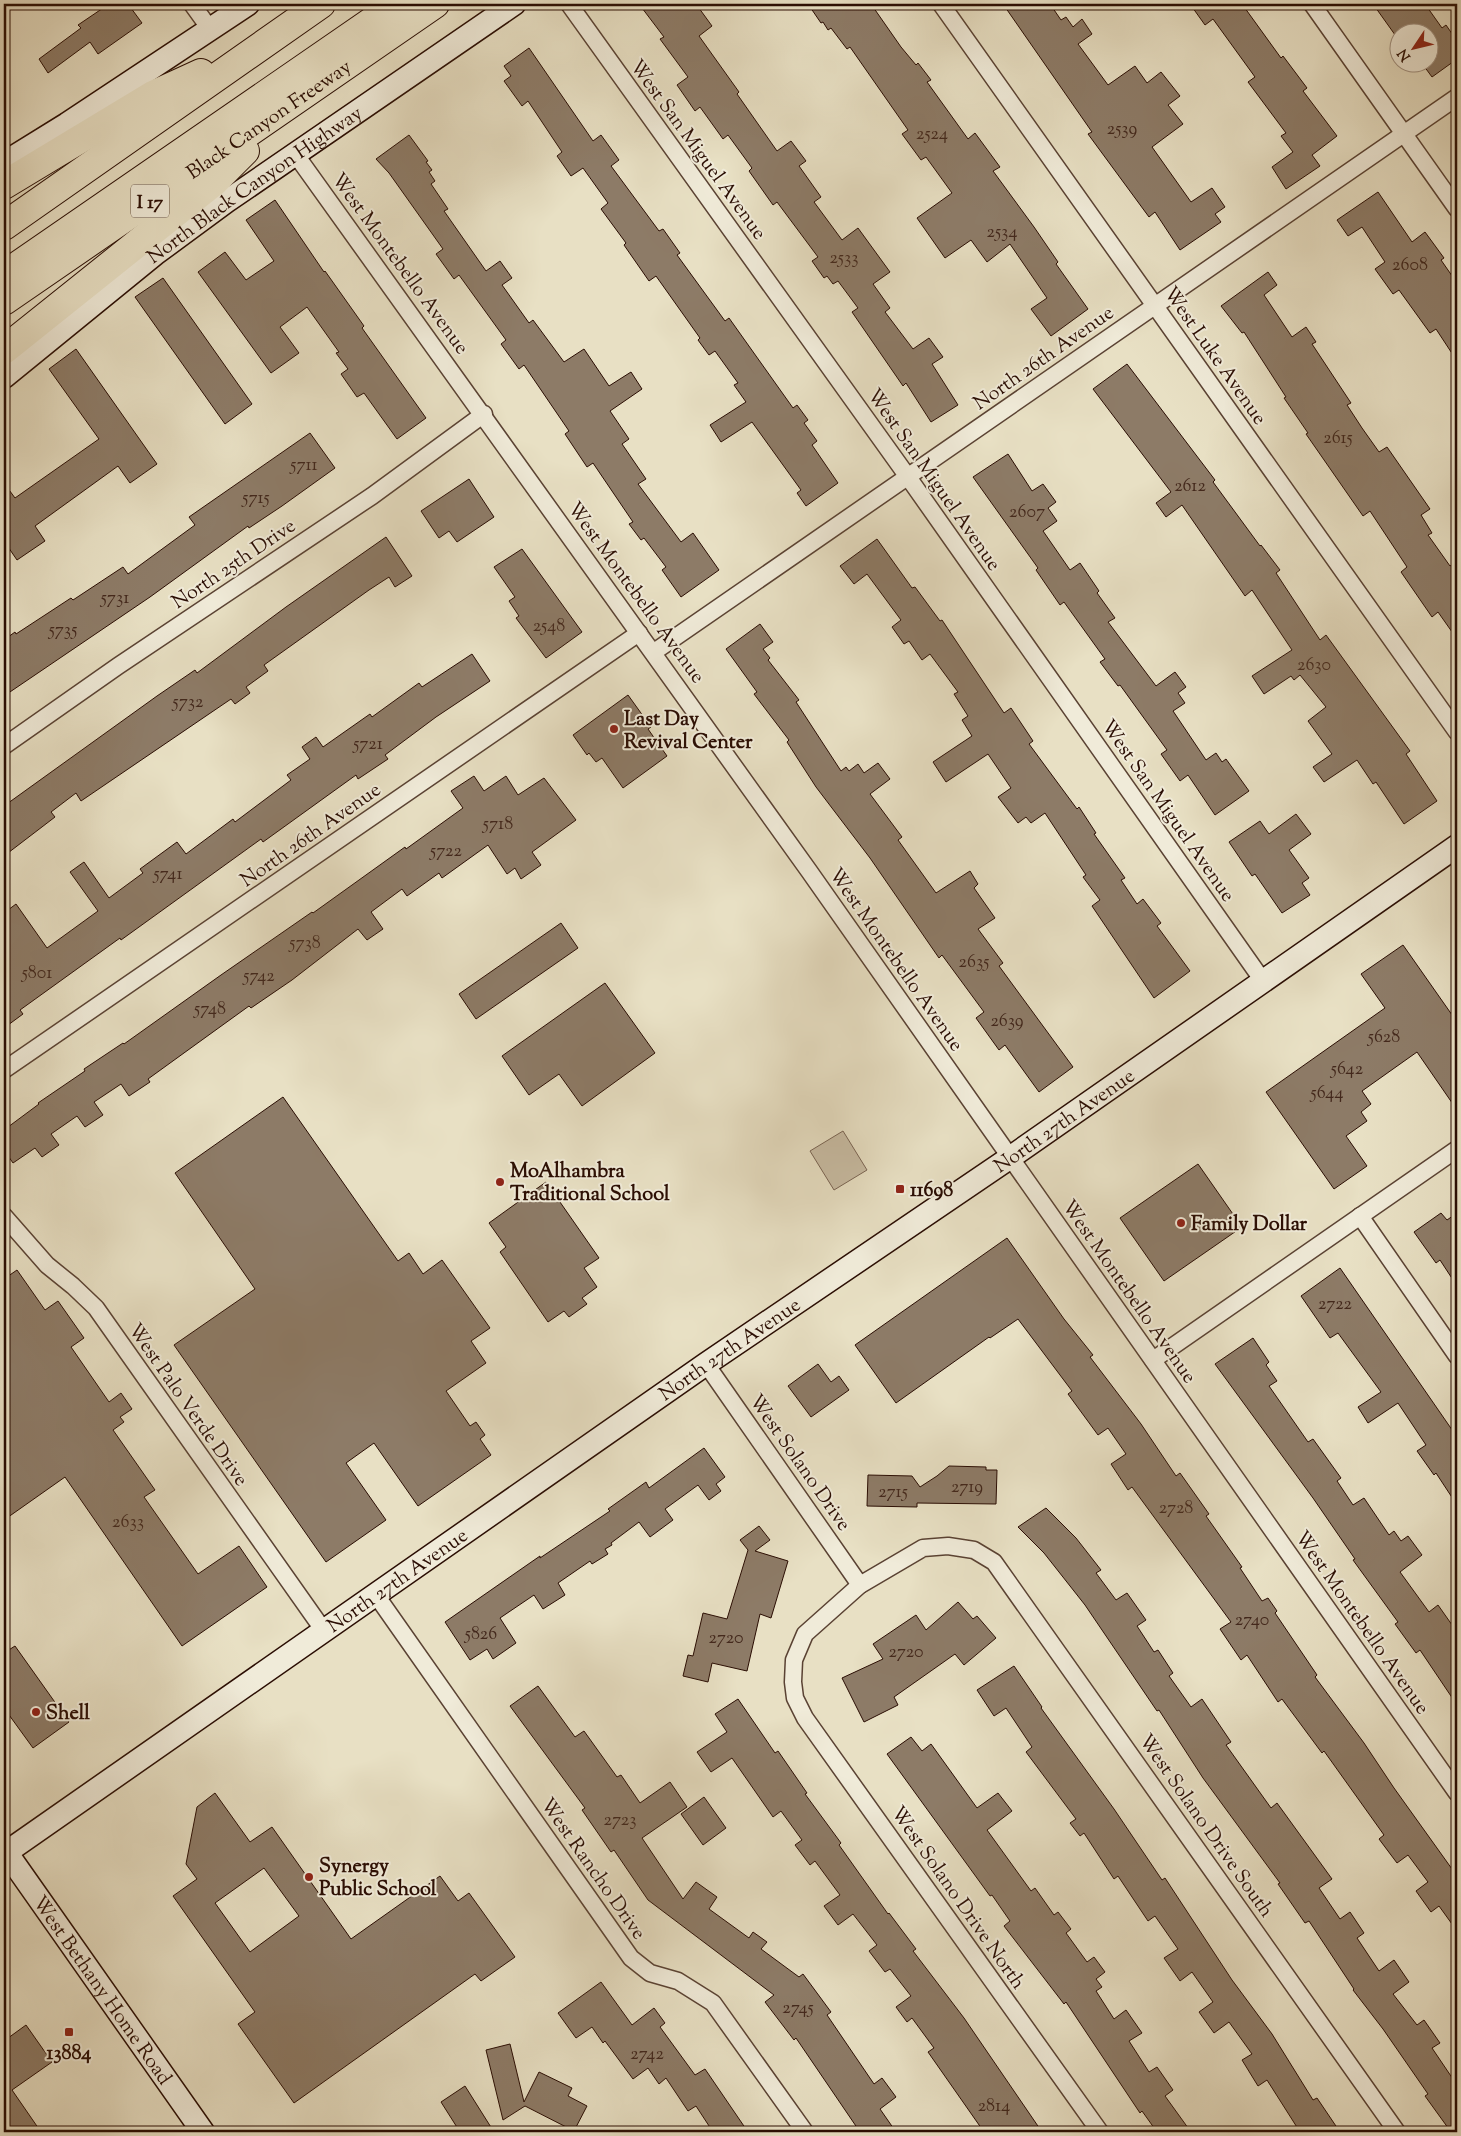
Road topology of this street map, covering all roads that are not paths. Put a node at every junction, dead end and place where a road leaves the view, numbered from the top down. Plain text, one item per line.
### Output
1 (192, 4) edge
2 (248, 4) edge
3 (321, 4) edge
4 (364, 4) edge
5 (397, 4) edge
6 (435, 4) edge
7 (514, 4) edge
8 (569, 4) edge
9 (940, 4) edge
10 (1312, 4) edge
11 (210, 29) junction
12 (260, 47) junction
13 (1457, 97) edge
14 (295, 100) junction
15 (1404, 134) junction
16 (296, 155) junction
17 (4, 163) edge
18 (4, 185) edge
19 (1457, 209) edge
20 (4, 226) edge
21 (4, 252) edge
22 (4, 275) edge
23 (4, 301) edge
24 (1155, 306) junction
25 (4, 350) edge
26 (4, 378) edge
27 (484, 414) junction
28 (908, 477) junction
29 (640, 633) junction
30 (654, 652) junction
31 (1457, 732) edge
32 (4, 746) edge
33 (1457, 846) edge
34 (1263, 981) junction
35 (4, 1070) edge
36 (1457, 1148) edge
37 (1011, 1157) junction
38 (4, 1216) edge
39 (1360, 1216) junction
40 (1457, 1356) edge
41 (1153, 1360) junction
42 (706, 1364) junction
43 (974, 1550) joint
44 (860, 1585) junction
45 (376, 1595) junction
46 (324, 1631) junction
47 (1457, 1793) edge
48 (5, 1852) edge
49 (203, 2132) edge
50 (805, 2132) edge
51 (1100, 2132) edge
52 (1397, 2132) edge

1 - 11 street
2 - 11 main road
3 - 12 highway
4 - 21 highway
5 - 22 highway
6 - 14 highway, Black Canyon Freeway / I 17
7 - 16 main road, North Black Canyon Highway
8 - 28 street, West San Miguel Avenue
9 - 24 street, West Luke Avenue
10 - 15 street
11 - 17 main road
12 - 18 highway
12 - 20 highway
13 - 15 street, North 26th Avenue
14 - 23 highway, Black Canyon Freeway / I 17
14 - 25 highway
15 - 19 street
15 - 24 street, North 26th Avenue
16 - 26 main road, North Black Canyon Highway
16 - 27 street, West Montebello Avenue
24 - 28 street, North 26th Avenue
24 - 31 street, West Luke Avenue
27 - 29 street, West Montebello Avenue
27 - 32 street, North 25th Drive
28 - 30 street, North 26th Avenue
28 - 34 street, West San Miguel Avenue
29 - 30 street, West Montebello Avenue
29 - 35 street, North 26th Avenue
30 - 37 street, West Montebello Avenue
33 - 34 main road, North 27th Avenue
34 - 37 main road, North 27th Avenue
36 - 39 street
37 - 41 street, West Montebello Avenue
37 - 42 main road, North 27th Avenue
38 - 46 street, West Palo Verde Drive
39 - 40 street
39 - 41 street
41 - 47 street, West Montebello Avenue
42 - 44 street, West Solano Drive
42 - 45 main road, North 27th Avenue
43 - 44 street, West Solano Drive North
43 - 52 street, West Solano Drive South
44 - 51 street, West Solano Drive North
45 - 46 main road, North 27th Avenue
45 - 50 street, West Rancho Drive
46 - 48 main road, North 27th Avenue
48 - 49 main road, West Bethany Home Road

